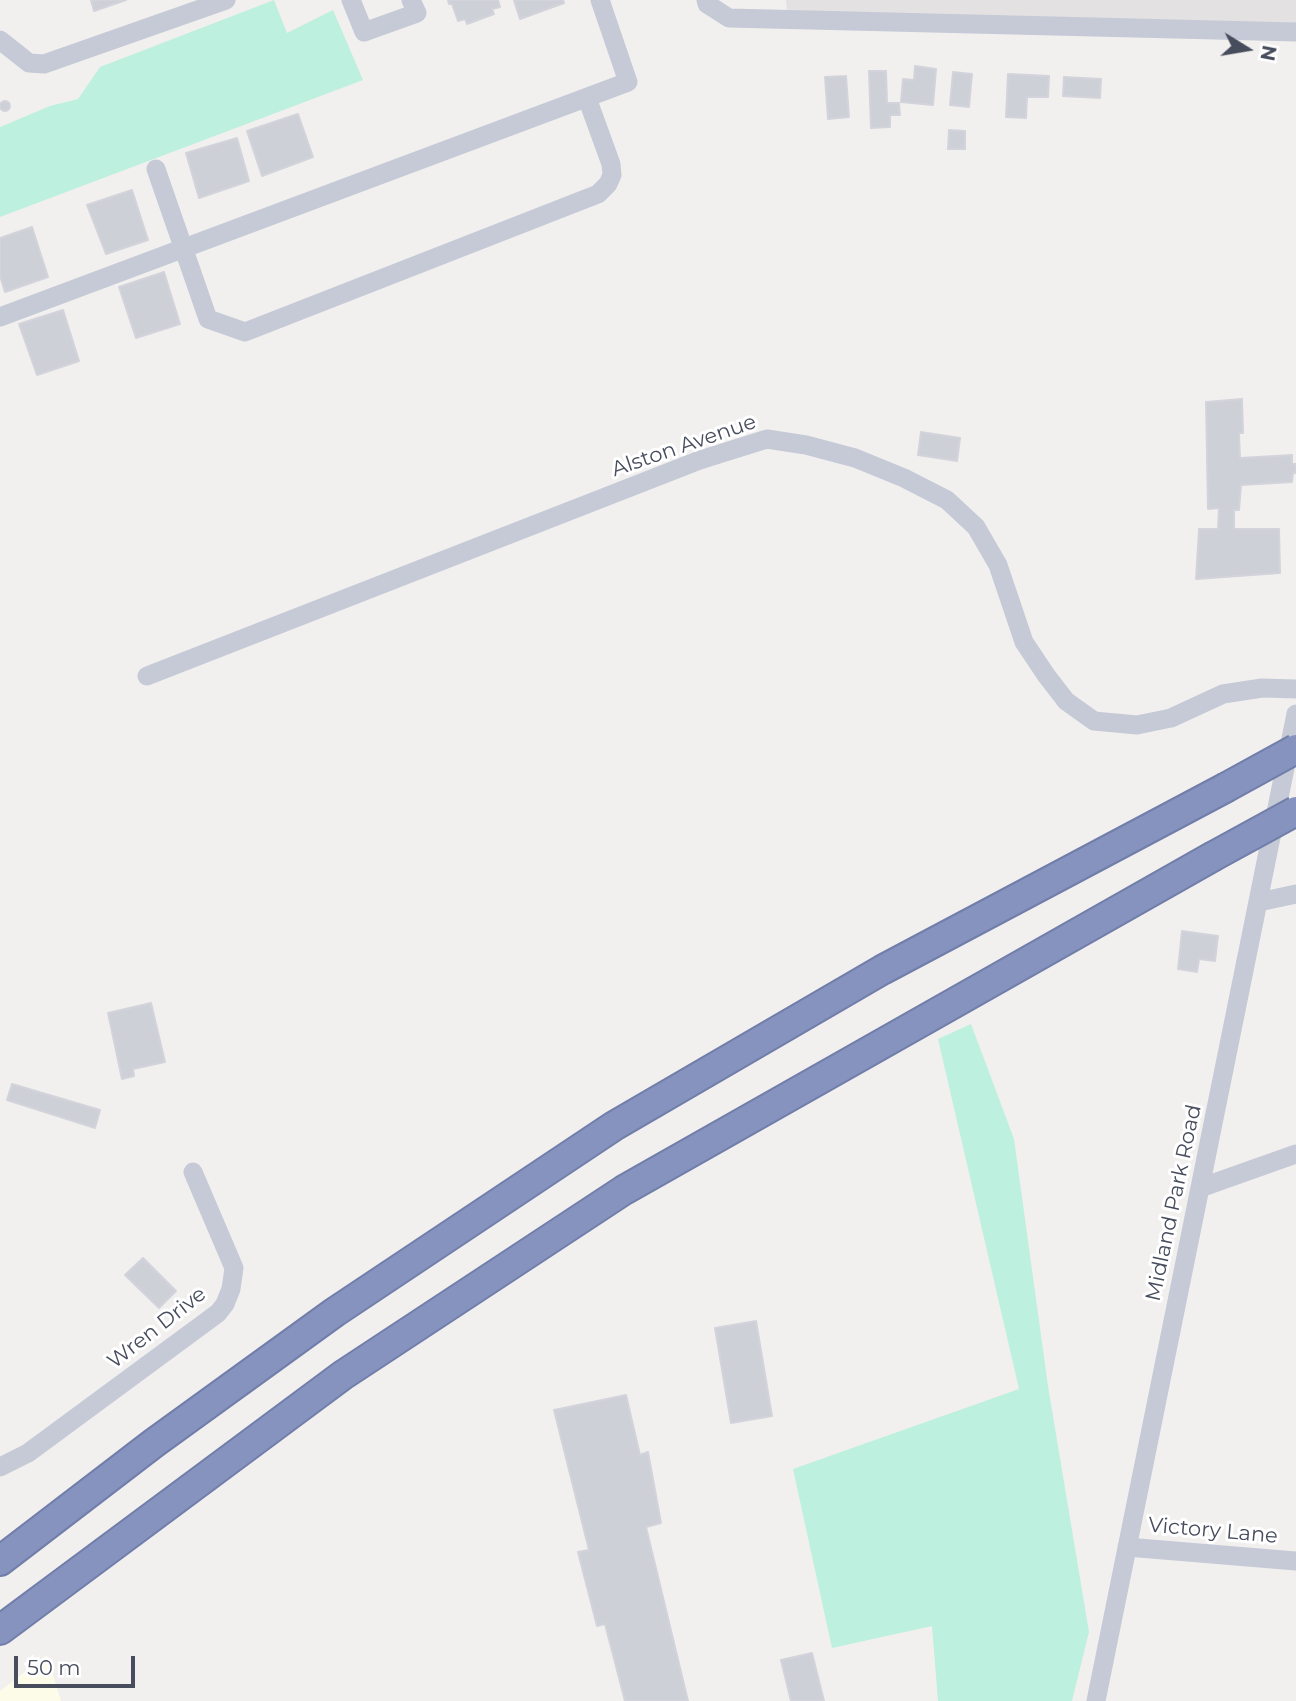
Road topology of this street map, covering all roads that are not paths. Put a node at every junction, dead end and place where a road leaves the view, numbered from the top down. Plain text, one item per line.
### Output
1 (226, 0) edge
2 (351, 0) edge
3 (411, 0) edge
4 (600, 0) edge
5 (706, 0) edge
6 (1296, 32) edge
7 (0, 40) edge
8 (587, 98) junction
9 (156, 169) dead end
10 (183, 249) junction
11 (0, 317) edge
12 (147, 676) dead end
13 (1296, 689) edge
14 (1296, 714) edge
15 (1296, 749) edge
16 (1296, 811) edge
17 (1296, 894) edge
18 (1259, 902) junction
19 (1296, 1154) edge
20 (193, 1172) dead end
21 (1200, 1188) junction
22 (0, 1467) edge
23 (1127, 1547) junction
24 (0, 1561) edge
25 (1296, 1561) edge
26 (0, 1630) edge
27 (1096, 1701) edge

1 - 7 street
2 - 3 street
4 - 8 street
5 - 6 street
8 - 10 street
8 - 10 street
9 - 10 street
10 - 11 street
12 - 13 street, Alston Avenue
14 - 18 street, Midland Park Road
15 - 24 highway, bridge
16 - 26 highway, bridge
17 - 18 street
18 - 21 street, Midland Park Road
19 - 21 street
20 - 22 street, Wren Drive
21 - 23 street, Midland Park Road
23 - 25 street, Victory Lane
23 - 27 street, Midland Park Road

